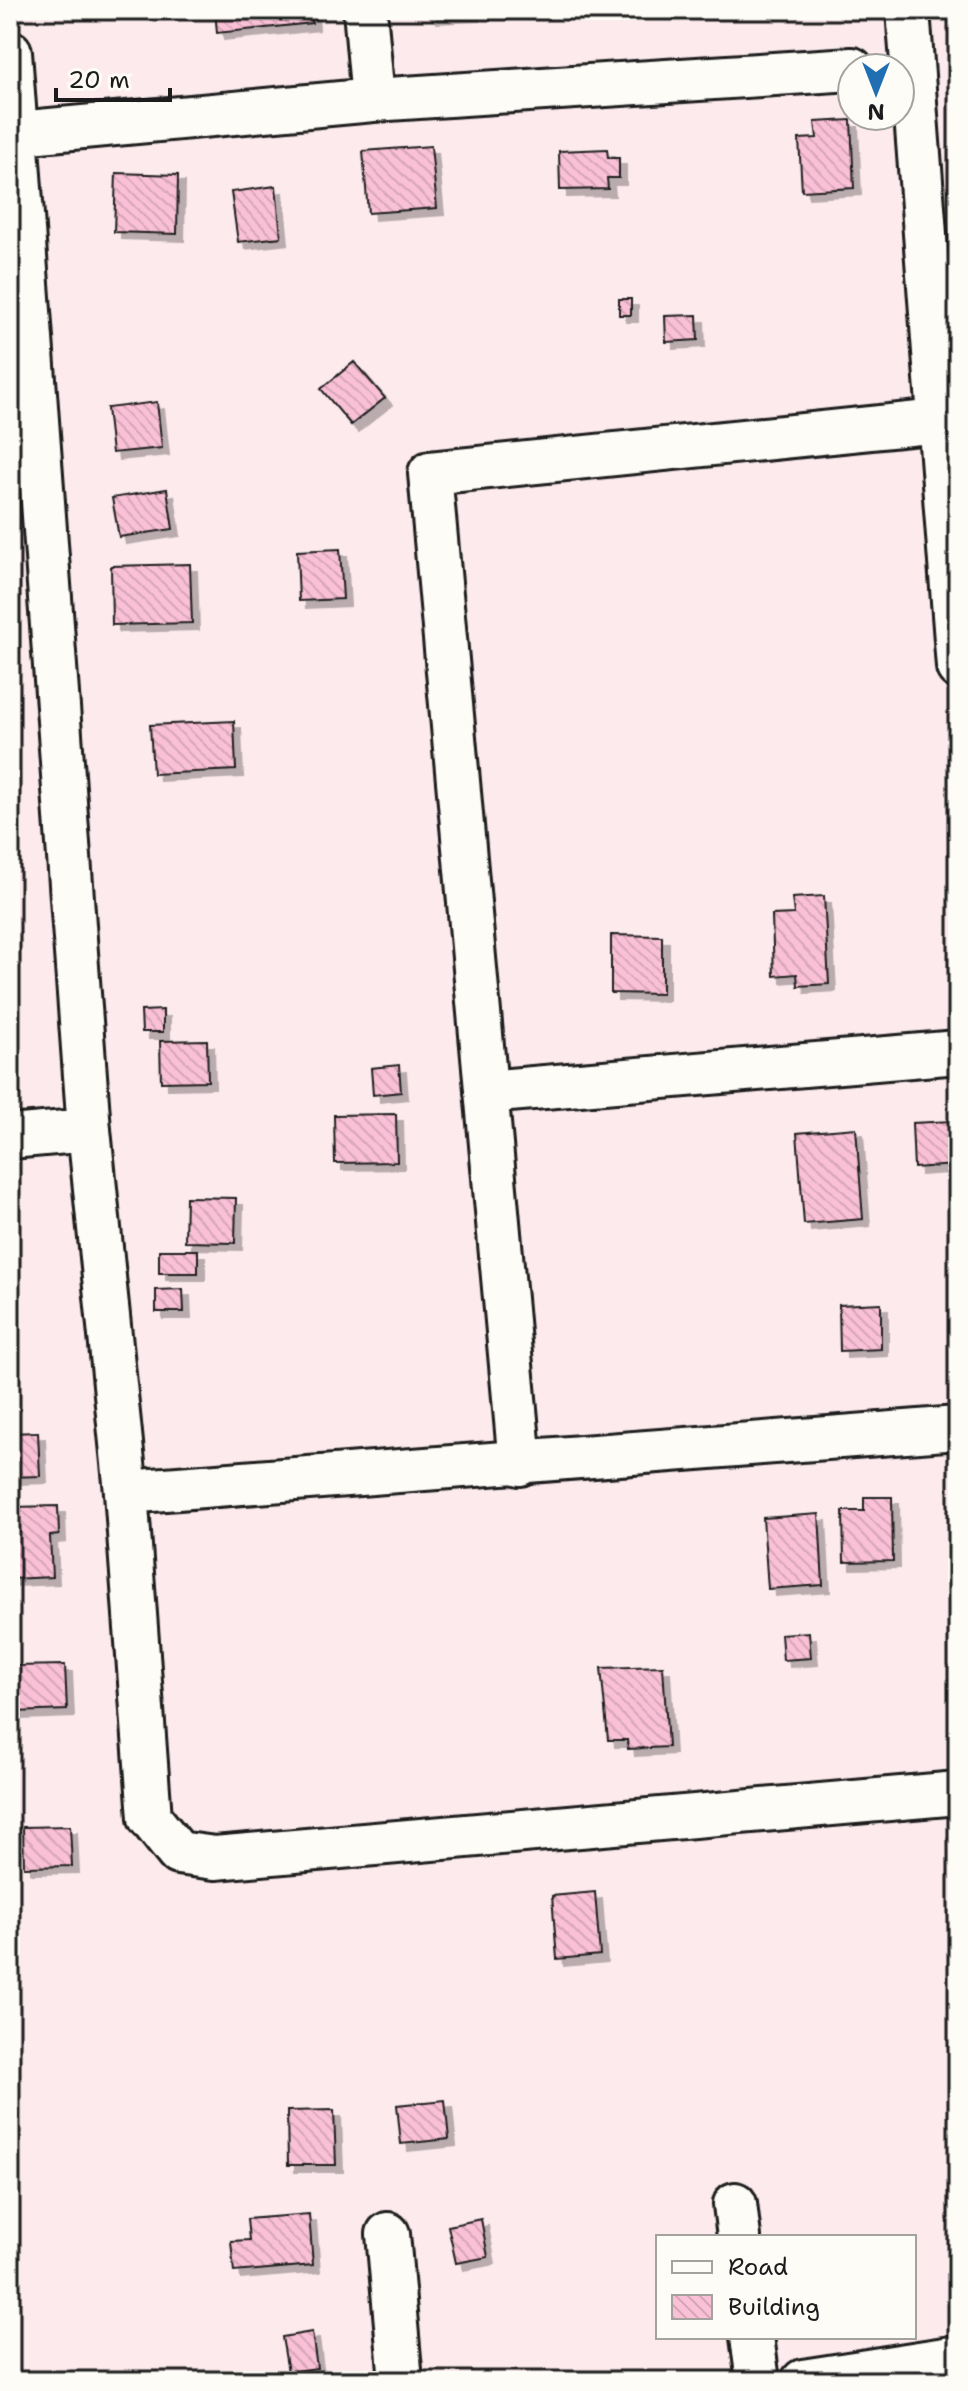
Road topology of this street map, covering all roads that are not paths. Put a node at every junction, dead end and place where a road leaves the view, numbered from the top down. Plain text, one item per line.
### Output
1 (365, 10) edge
2 (908, 10) edge
3 (10, 52) edge
4 (913, 52) edge
5 (836, 70) edge
6 (916, 93) edge
7 (373, 100) junction
8 (18, 133) junction
9 (939, 421) junction
10 (958, 667) edge
11 (958, 1052) edge
12 (486, 1092) junction
13 (89, 1130) junction
14 (10, 1137) edge
15 (958, 1428) edge
16 (520, 1464) junction
17 (126, 1492) junction
18 (958, 1793) edge
19 (388, 2234) dead end
20 (752, 2339) edge
21 (958, 2357) edge
22 (401, 2381) edge
23 (758, 2381) edge
24 (803, 2381) edge

1 - 7 street
2 - 4 street
3 - 8 street
5 - 7 street
6 - 9 street
7 - 8 street
8 - 13 street
9 - 10 street
9 - 12 street
11 - 12 street
12 - 16 street
13 - 14 street
13 - 17 street
15 - 16 street
16 - 17 street
17 - 18 street
19 - 22 street
20 - 23 street
21 - 24 street

